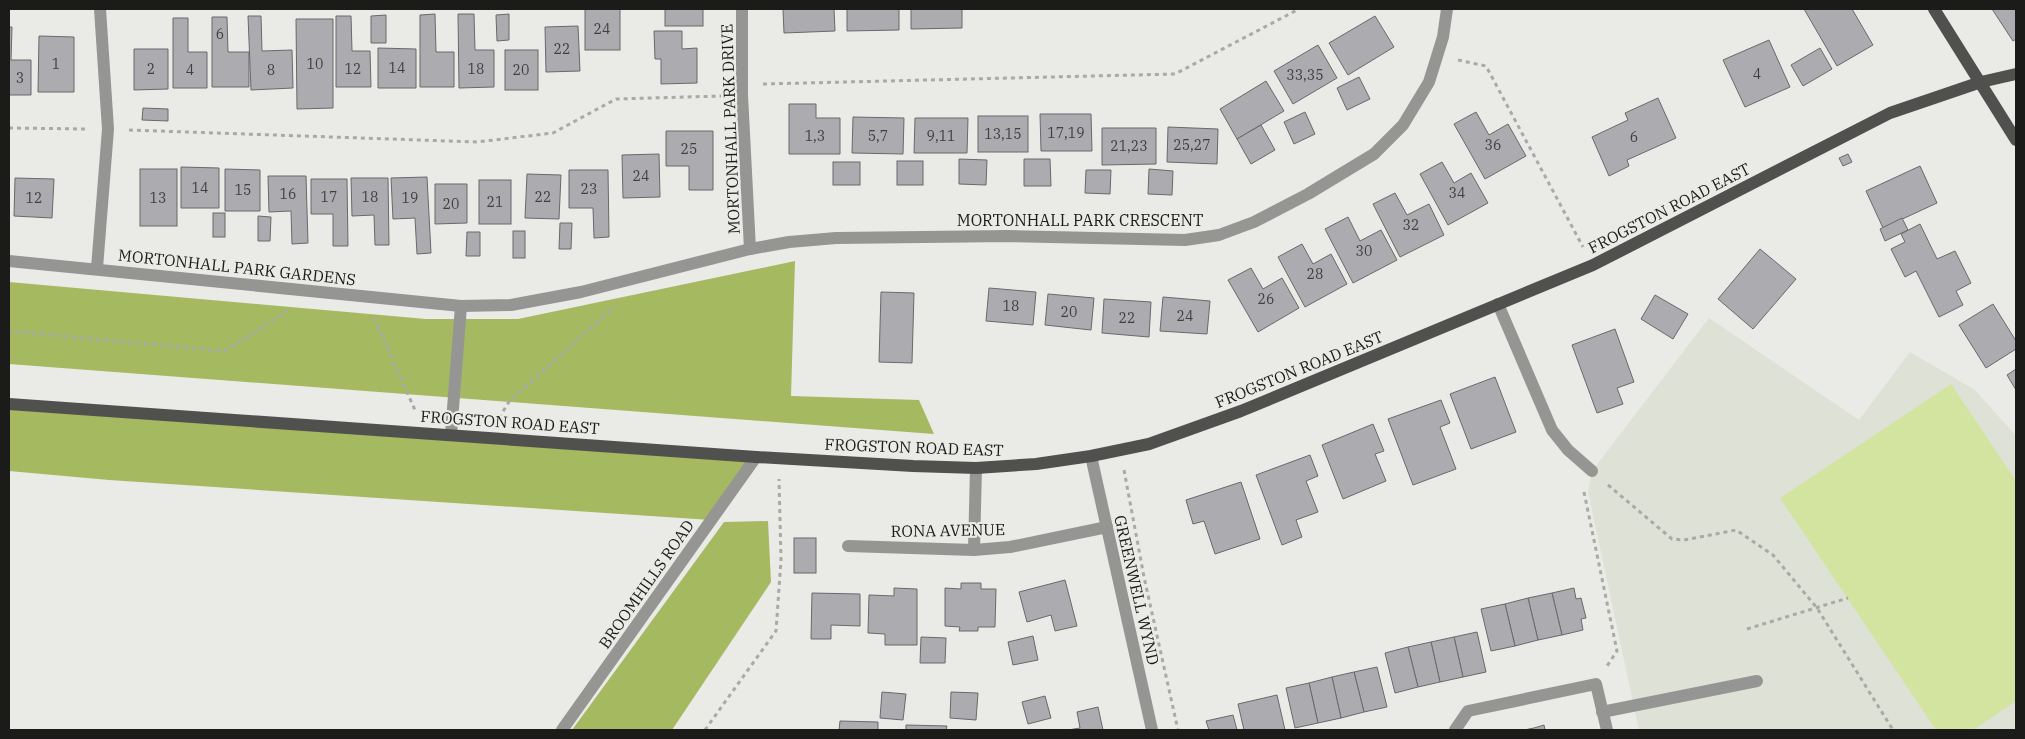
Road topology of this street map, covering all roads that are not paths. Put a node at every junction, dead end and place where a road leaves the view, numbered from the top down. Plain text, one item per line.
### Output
1 (100, 9) edge
2 (742, 9) edge
3 (1447, 9) edge
4 (1934, 9) edge
5 (2016, 74) edge
6 (1982, 82) junction
7 (2016, 140) edge
8 (750, 249) junction
9 (9, 261) edge
10 (97, 268) junction
11 (1498, 304) junction
12 (461, 306) junction
13 (9, 404) edge
14 (451, 434) junction
15 (1091, 456) junction
16 (756, 457) junction
17 (976, 468) junction
18 (1592, 471) road end
19 (1107, 527) junction
20 (848, 546) dead end
21 (974, 550) junction
22 (1756, 681) dead end
23 (1602, 712) junction
24 (562, 730) edge
25 (1152, 730) edge
26 (1454, 730) edge
27 (1607, 730) edge

1 - 10 street
2 - 8 street, MORTONHALL PARK DRIVE
3 - 8 street, MORTONHALL PARK CRESCENT
4 - 6 main road
5 - 6 main road, FROGSTON ROAD EAST
6 - 7 main road
6 - 11 main road, FROGSTON ROAD EAST
8 - 12 street, MORTONHALL PARK GARDENS
9 - 10 street, MORTONHALL PARK GARDENS
10 - 12 street, MORTONHALL PARK GARDENS
11 - 15 main road, FROGSTON ROAD EAST
11 - 18 street
12 - 14 street
13 - 14 main road, FROGSTON ROAD EAST
14 - 16 main road, FROGSTON ROAD EAST
15 - 17 main road, FROGSTON ROAD EAST
15 - 19 street, GREENWELL WYND
16 - 17 main road, FROGSTON ROAD EAST
16 - 24 street, BROOMHILLS ROAD
17 - 21 street
19 - 21 street, RONA AVENUE
19 - 25 street, GREENWELL WYND
20 - 21 street, RONA AVENUE
22 - 23 street
23 - 26 street
23 - 27 street

